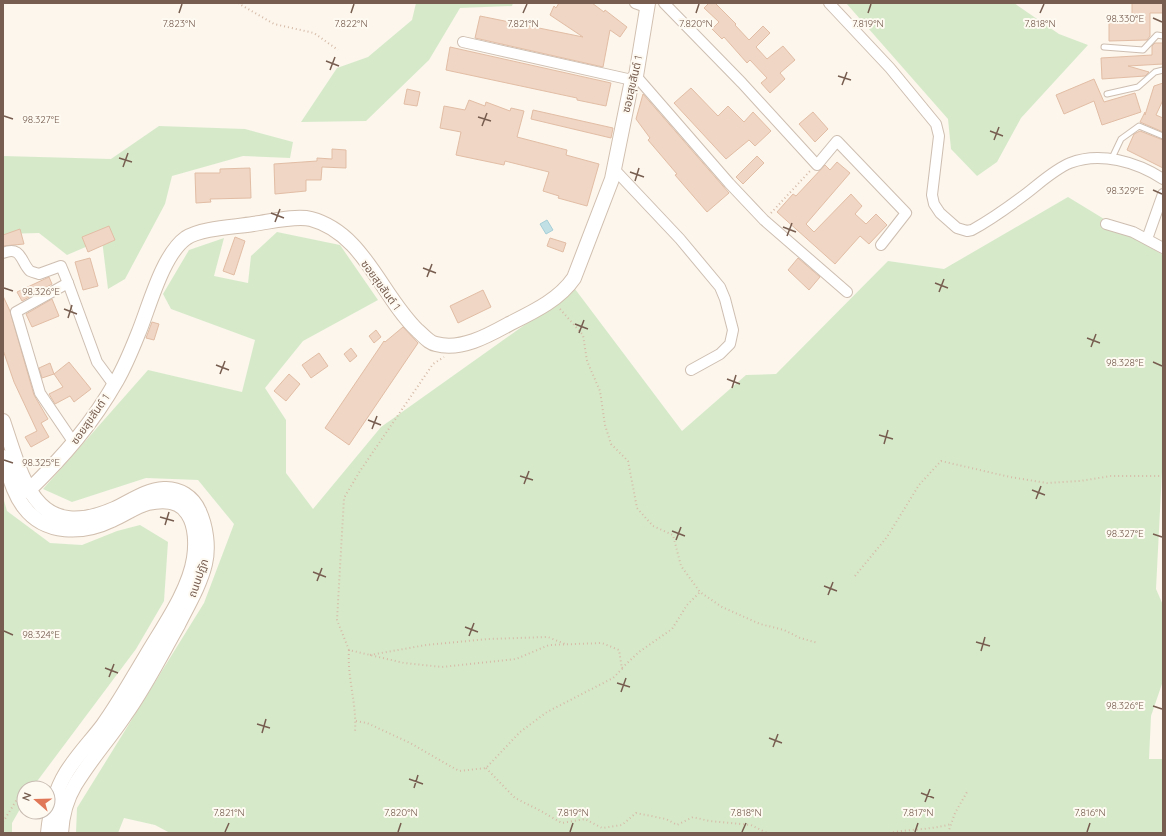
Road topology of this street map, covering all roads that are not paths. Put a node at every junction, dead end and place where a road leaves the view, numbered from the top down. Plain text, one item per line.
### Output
1 (664, 3) edge
2 (829, 3) edge
3 (643, 4) edge
4 (1163, 36) edge
5 (463, 42) dead end
6 (1104, 47) dead end
7 (1163, 70) edge
8 (634, 78) junction
9 (1107, 94) dead end
10 (1163, 136) edge
11 (1111, 160) junction
12 (614, 169) junction
13 (1163, 179) edge
14 (1163, 194) edge
15 (1106, 224) dead end
16 (1147, 239) junction
17 (881, 245) dead end
18 (1163, 248) edge
19 (3, 253) edge
20 (68, 283) junction
21 (847, 292) dead end
22 (691, 370) dead end
23 (114, 385) junction
24 (3, 421) edge
25 (74, 443) junction
26 (3, 457) edge
27 (28, 491) junction
28 (48, 833) edge
29 (61, 833) edge

1 - 17 street
2 - 11 street
3 - 8 main road, ซอยสุขสันต์ 1
4 - 6 lane
5 - 8 street
7 - 9 lane
8 - 12 main road, ซอยสุขสันต์ 1
8 - 21 street
10 - 11 lane
11 - 13 street
12 - 22 street
12 - 23 main road, ซอยสุขสันต์ 1
14 - 16 street
15 - 16 street
16 - 18 street
19 - 20 street
20 - 23 street
20 - 25 street
23 - 25 main road, ซอยสุขสันต์ 1
24 - 27 main road, ถนนปฏัก
25 - 27 main road, ซอยสุขสันต์ 1
26 - 28 main road, ถนนปฏัก
27 - 29 main road, ถนนปฏัก

